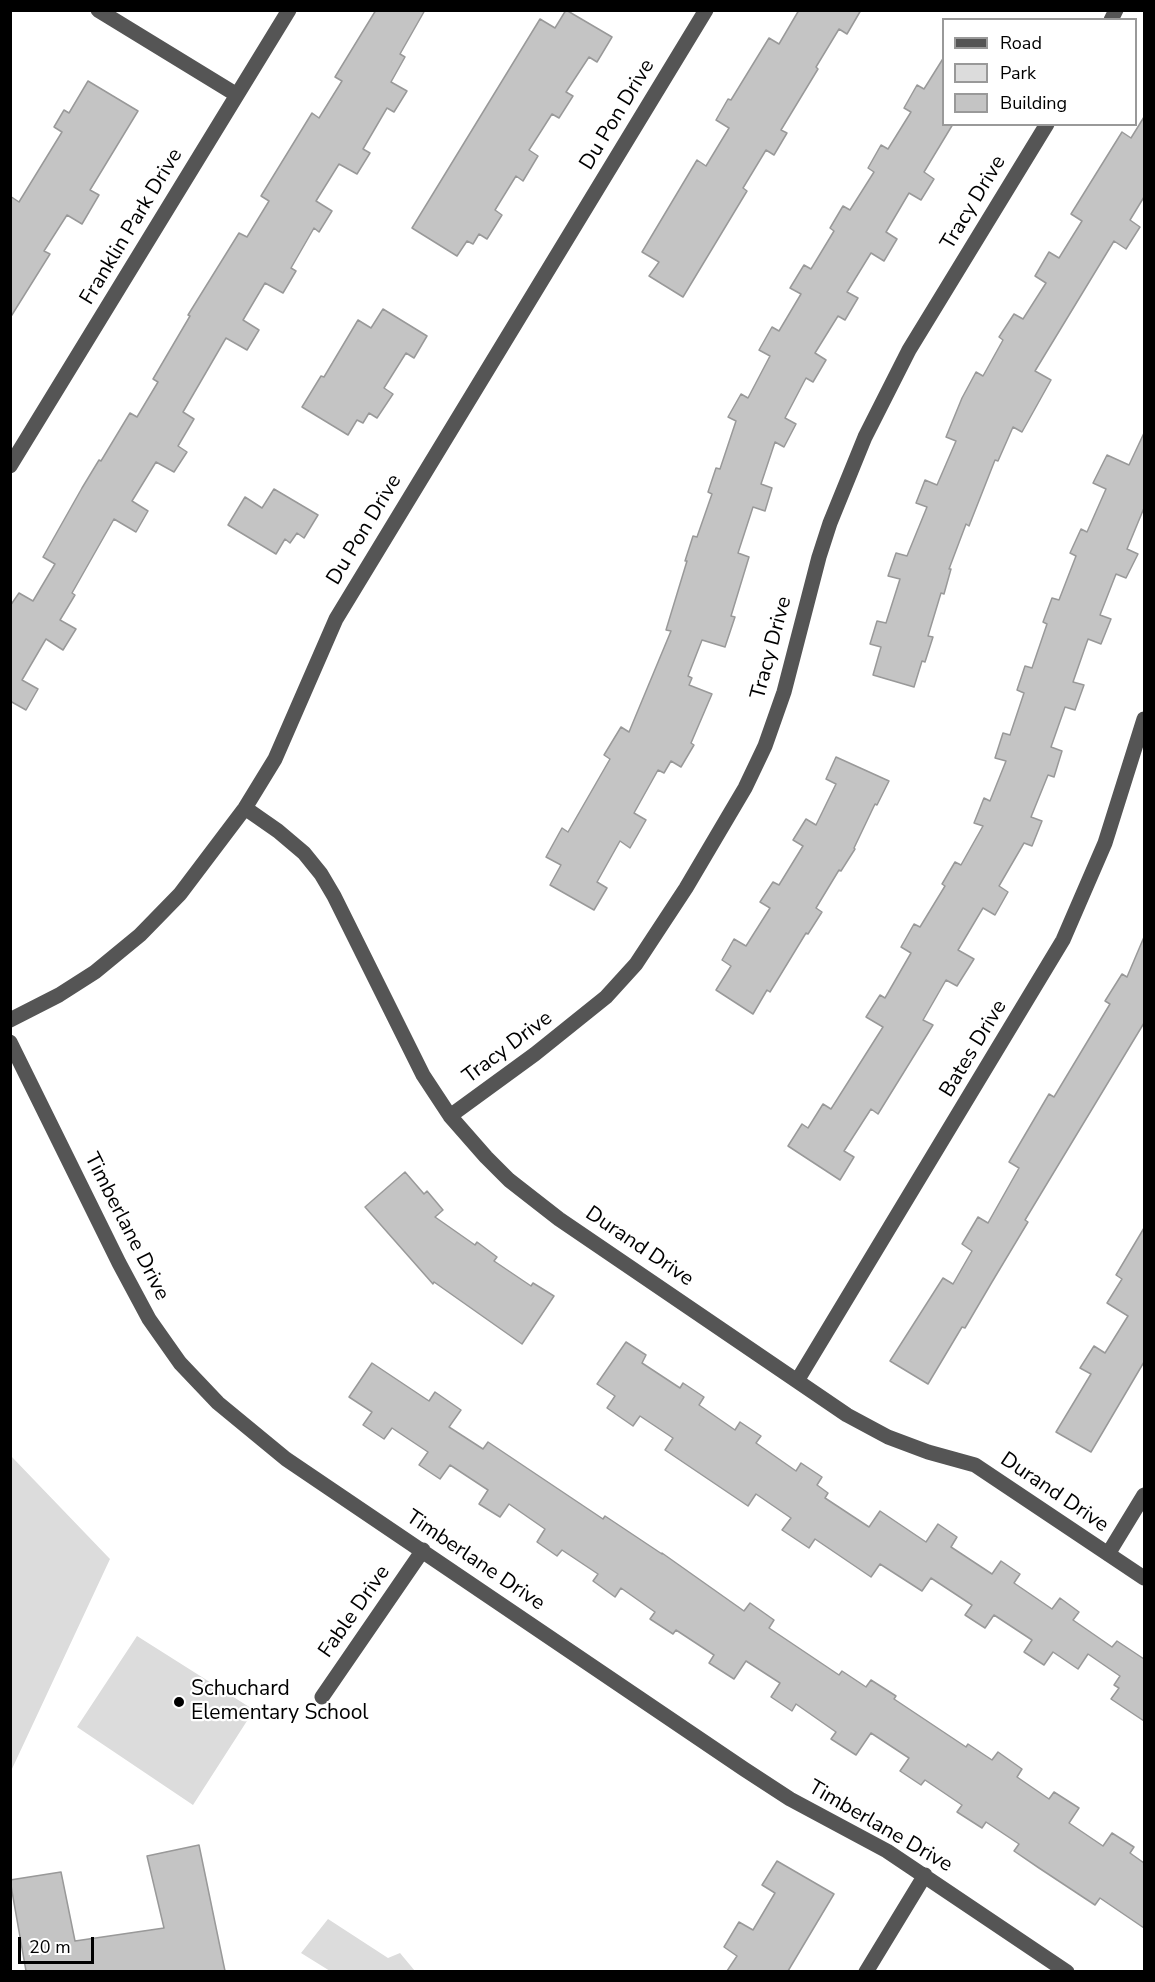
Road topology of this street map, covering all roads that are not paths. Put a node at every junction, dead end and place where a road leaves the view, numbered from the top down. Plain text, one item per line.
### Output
1 (98, 10) edge
2 (288, 10) edge
3 (706, 10) edge
4 (237, 95) junction
5 (1046, 126) edge
6 (10, 466) edge
7 (1144, 719) edge
8 (245, 808) junction
9 (10, 1020) edge
10 (10, 1042) edge
11 (450, 1116) junction
12 (797, 1381) junction
13 (1144, 1495) edge
14 (423, 1550) junction
15 (1108, 1554) junction
16 (1144, 1578) edge
17 (322, 1697) dead end
18 (925, 1875) junction
19 (866, 1971) edge
20 (1067, 1971) edge

1 - 4 street
2 - 4 street, Franklin Park Drive
3 - 8 street, Du Pon Drive
4 - 6 street, Franklin Park Drive
5 - 11 street, Tracy Drive
7 - 12 street, Bates Drive
8 - 9 street, Du Pon Drive
8 - 11 street, Durand Drive
10 - 14 street, Timberlane Drive
11 - 12 street, Durand Drive
12 - 15 street, Durand Drive
13 - 15 street
14 - 17 street, Fable Drive
14 - 18 street, Timberlane Drive
15 - 16 street, Durand Drive
18 - 19 street
18 - 20 street, Timberlane Drive

